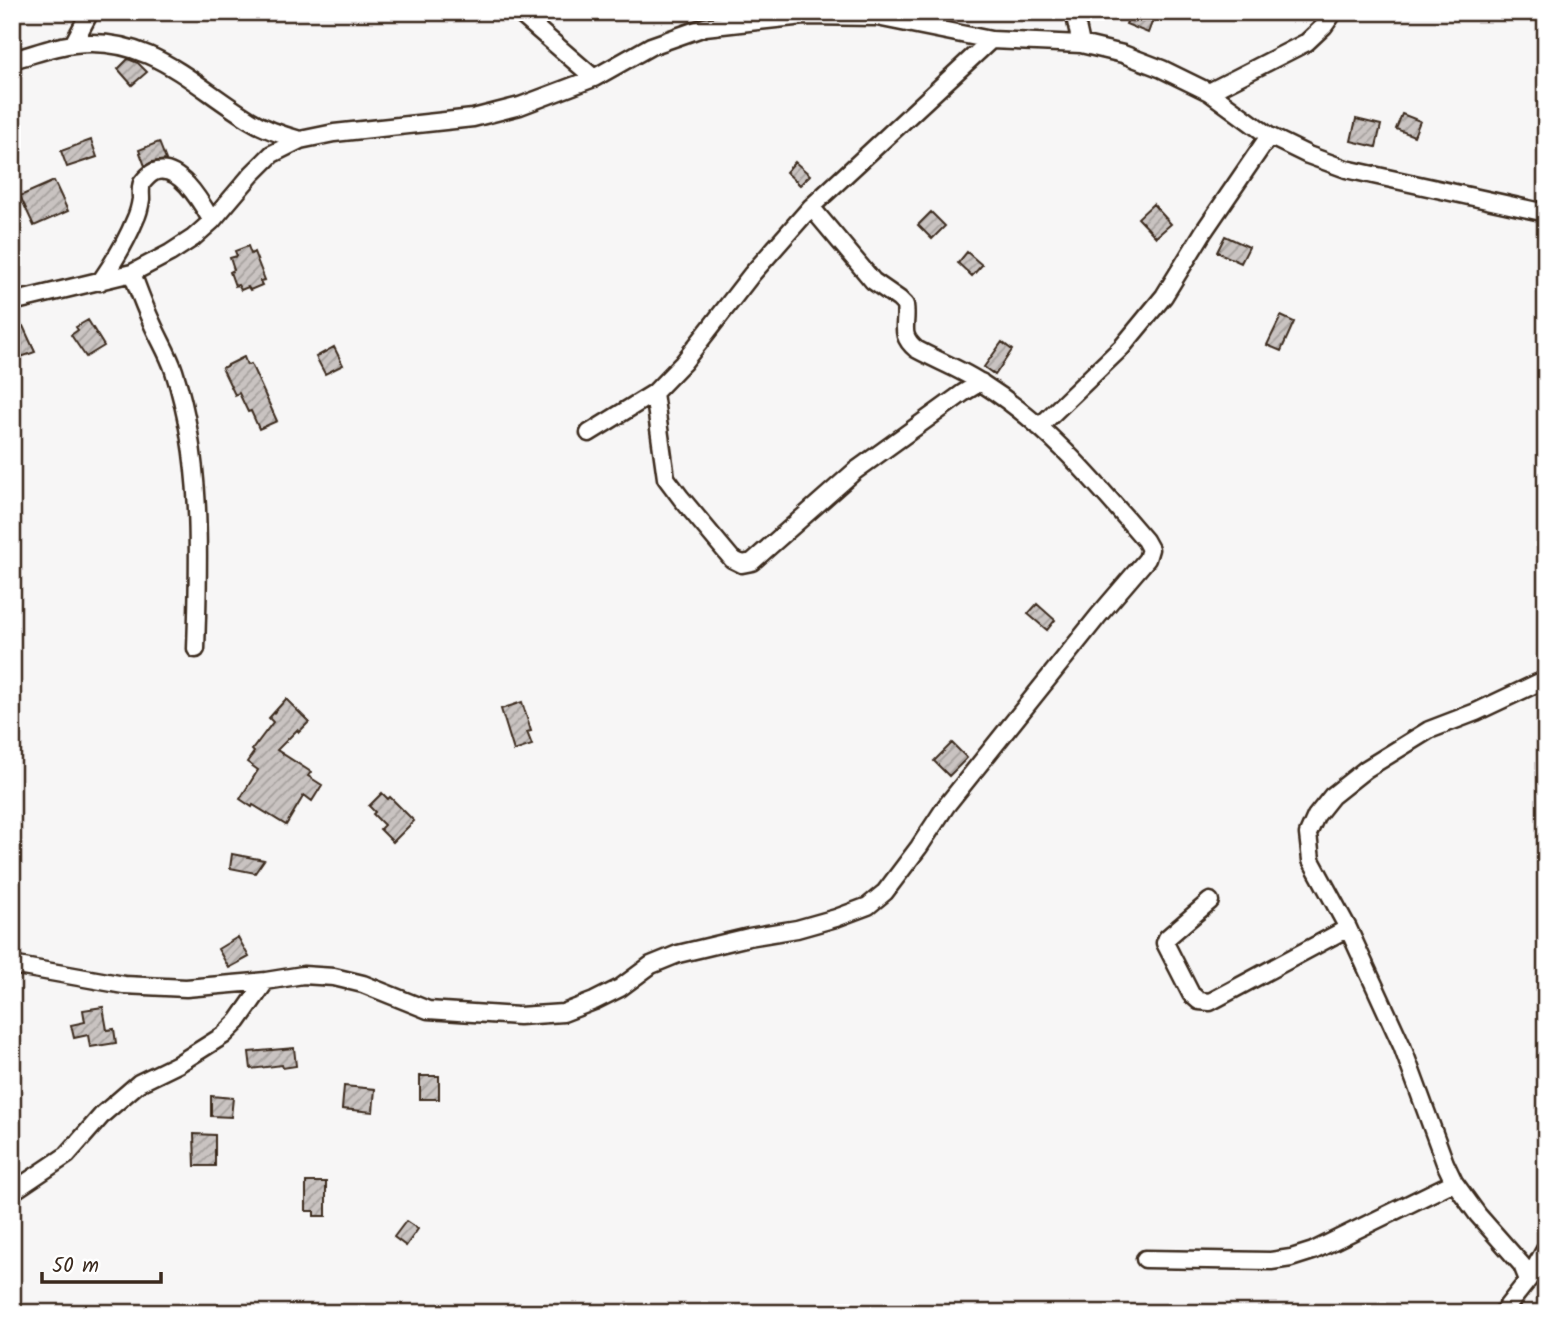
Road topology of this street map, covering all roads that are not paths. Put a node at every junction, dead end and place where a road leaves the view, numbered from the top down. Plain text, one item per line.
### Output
1 (90, 12) edge
2 (517, 12) edge
3 (1074, 12) edge
4 (1334, 12) edge
5 (991, 40) junction
6 (73, 44) junction
7 (1081, 44) junction
8 (12, 60) edge
9 (594, 78) junction
10 (1209, 92) junction
11 (1269, 136) junction
12 (300, 140) junction
13 (811, 207) junction
14 (1546, 214) edge
15 (212, 220) junction
16 (132, 273) junction
17 (100, 282) junction
18 (12, 302) edge
19 (981, 382) junction
20 (653, 393) junction
21 (1039, 427) junction
22 (589, 433) dead end
23 (196, 649) dead end
24 (1546, 679) edge
25 (1210, 901) dead end
26 (1348, 928) junction
27 (12, 965) edge
28 (267, 981) junction
29 (1454, 1182) junction
30 (12, 1192) edge
31 (1546, 1248) edge
32 (1144, 1259) dead end
33 (1528, 1280) junction
34 (1502, 1313) edge

1 - 6 street
2 - 9 street
3 - 7 street
4 - 10 street
5 - 7 street
5 - 9 street
5 - 13 street
6 - 8 street
6 - 12 street
7 - 10 street
9 - 12 street
10 - 11 street
11 - 14 street
11 - 21 street
12 - 15 street
13 - 19 street
13 - 20 street
15 - 16 street
15 - 17 street
16 - 17 street
16 - 23 street
17 - 18 street
19 - 20 street
19 - 21 street
20 - 22 street
21 - 28 street
24 - 26 street
25 - 26 street
26 - 29 street
27 - 28 street
28 - 30 street
29 - 32 street
29 - 33 street
31 - 33 street
33 - 34 street

